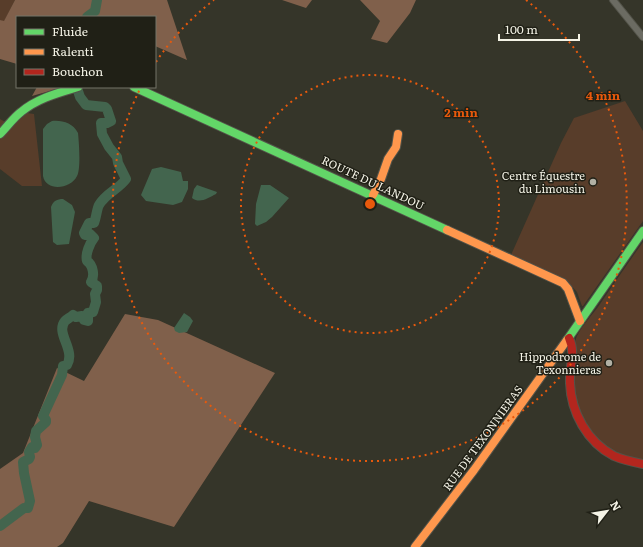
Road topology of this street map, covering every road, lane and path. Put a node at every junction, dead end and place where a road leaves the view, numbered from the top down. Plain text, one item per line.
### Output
1 (616, 1) edge
2 (643, 37) edge
3 (75, 88) edge
4 (136, 88) edge
5 (0, 134) edge
6 (398, 134) dead end
7 (373, 195) junction
8 (643, 231) edge
9 (580, 321) junction
10 (569, 338) junction
11 (643, 464) edge
12 (415, 547) edge

1 - 2 street
3 - 5 street
4 - 7 street, ROUTE DU LANDOU
6 - 7 street
7 - 9 street, ROUTE DU LANDOU
8 - 9 street, RUE DE TEXONNIERAS
9 - 10 street, RUE DE TEXONNIERAS
10 - 11 street
10 - 12 street, RUE DE TEXONNIERAS

